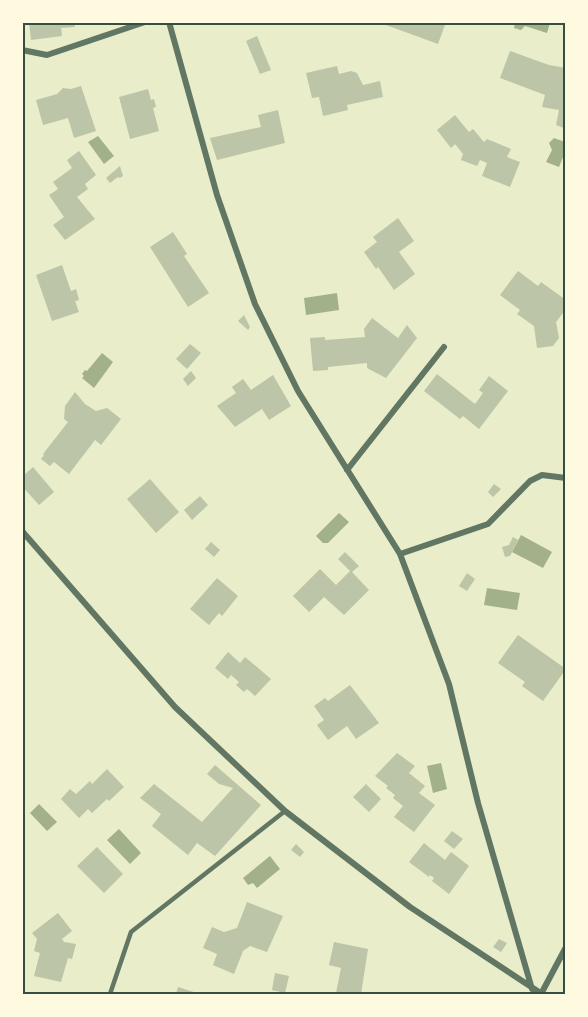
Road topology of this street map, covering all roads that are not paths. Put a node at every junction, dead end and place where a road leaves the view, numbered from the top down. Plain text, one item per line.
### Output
1 (145, 22) edge
2 (169, 22) edge
3 (22, 50) edge
4 (444, 347) dead end
5 (347, 470) junction
6 (566, 478) edge
7 (22, 531) edge
8 (400, 554) junction
9 (285, 811) junction
10 (566, 948) edge
11 (532, 989) junction
12 (110, 994) edge
13 (542, 994) edge

1 - 3 street
2 - 5 street
4 - 5 street
5 - 8 street
6 - 8 street
7 - 9 street
8 - 11 street
9 - 11 street
9 - 12 lane
10 - 13 street
11 - 13 street

